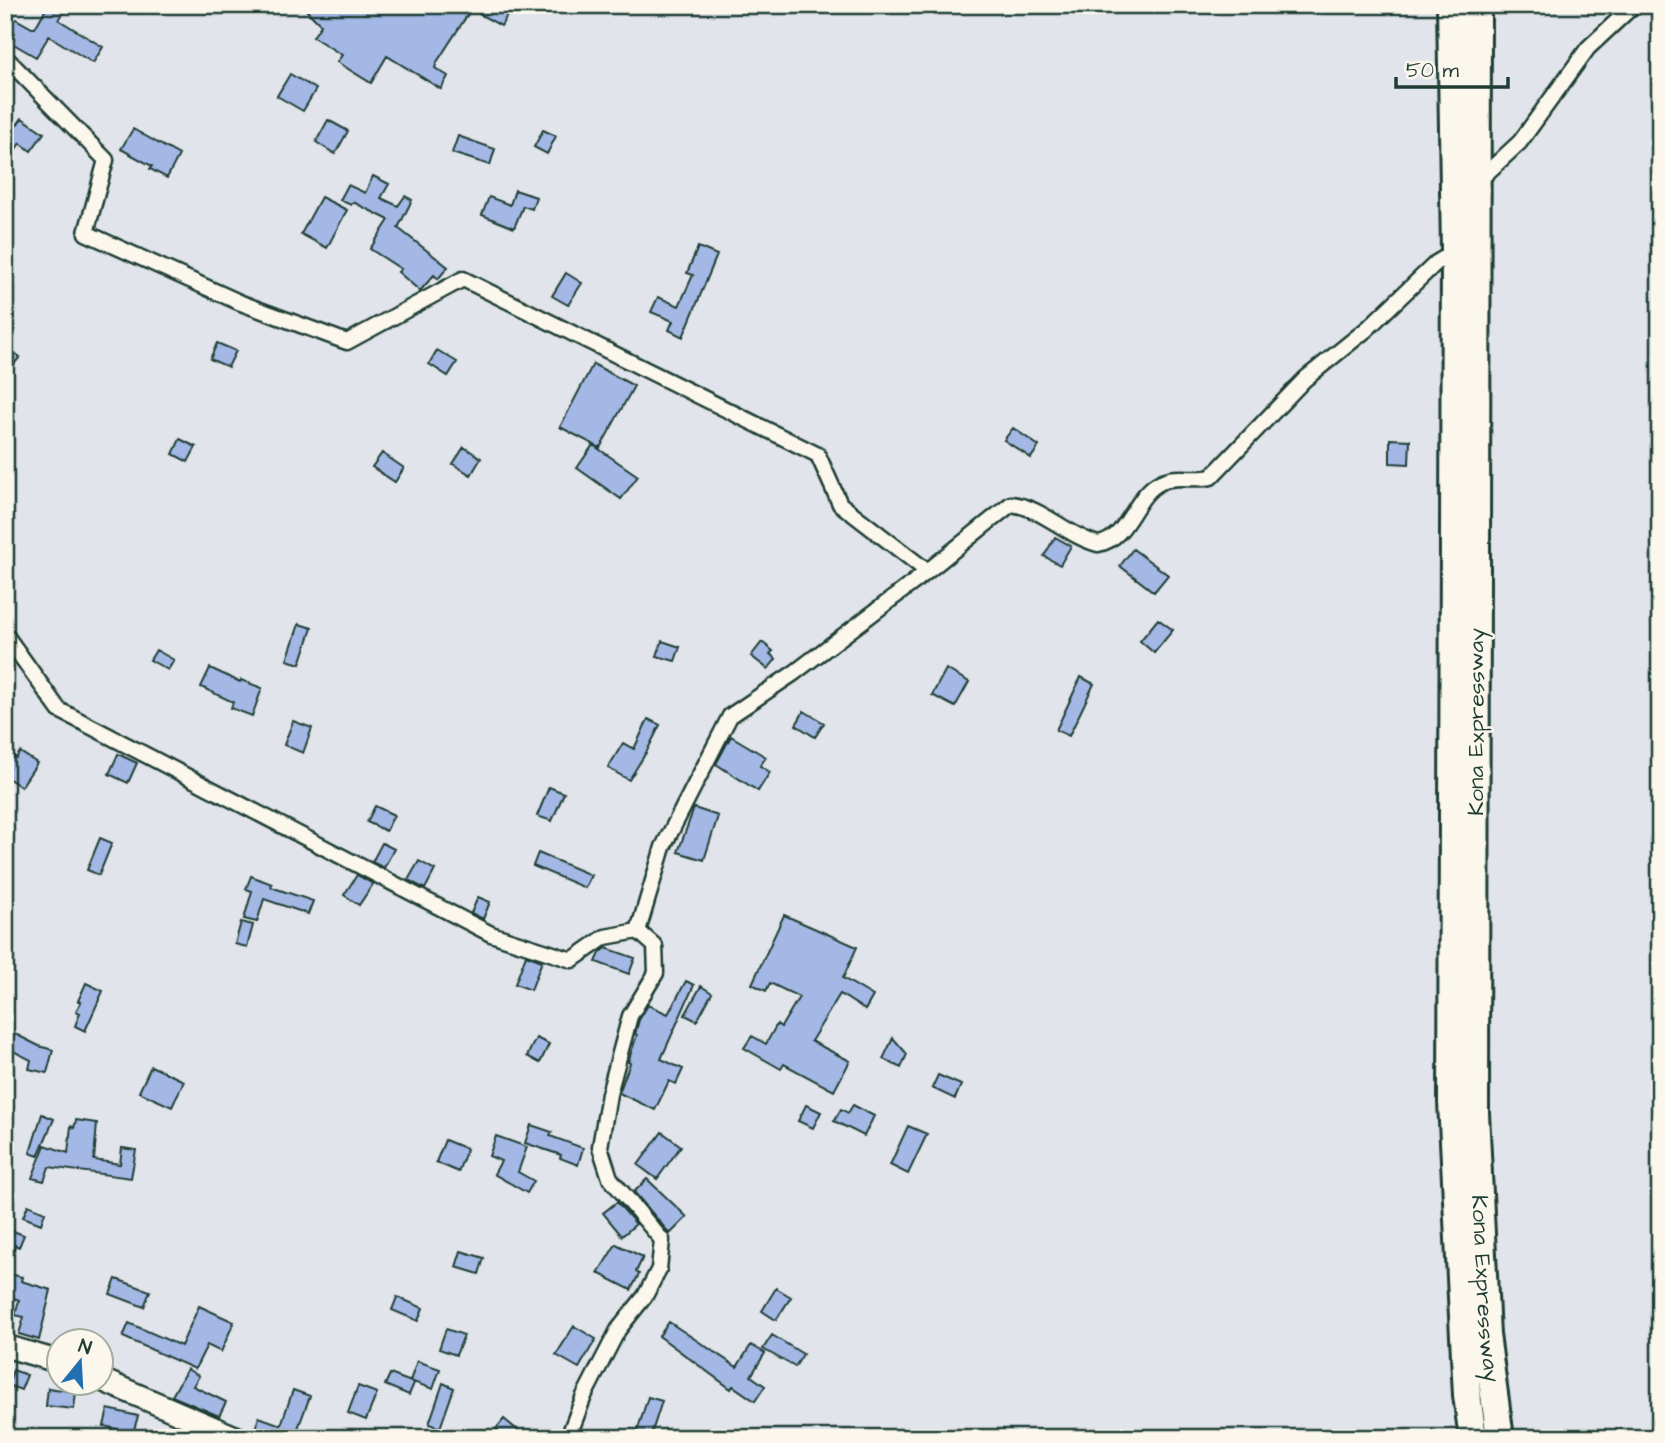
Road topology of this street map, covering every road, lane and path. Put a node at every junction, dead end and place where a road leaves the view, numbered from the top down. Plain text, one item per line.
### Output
1 (1451, 5) edge
2 (1477, 5) edge
3 (1634, 5) edge
4 (5, 57) edge
5 (1477, 182) junction
6 (1466, 250) junction
7 (928, 571) junction
8 (5, 634) edge
9 (638, 931) junction
10 (5, 1346) edge
11 (46, 1358) edge
12 (116, 1386) edge
13 (237, 1438) edge
14 (568, 1438) edge
15 (1472, 1438) edge
16 (1500, 1438) edge

1 - 6 highway, Kona Expressway
2 - 5 highway, Kona Expressway
3 - 5 street
4 - 7 street
5 - 6 highway, Kona Expressway
6 - 7 street
6 - 15 highway, Kona Expressway
6 - 16 highway, Kona Expressway
7 - 9 street
8 - 9 street
9 - 14 street
10 - 11 main road
12 - 13 main road

